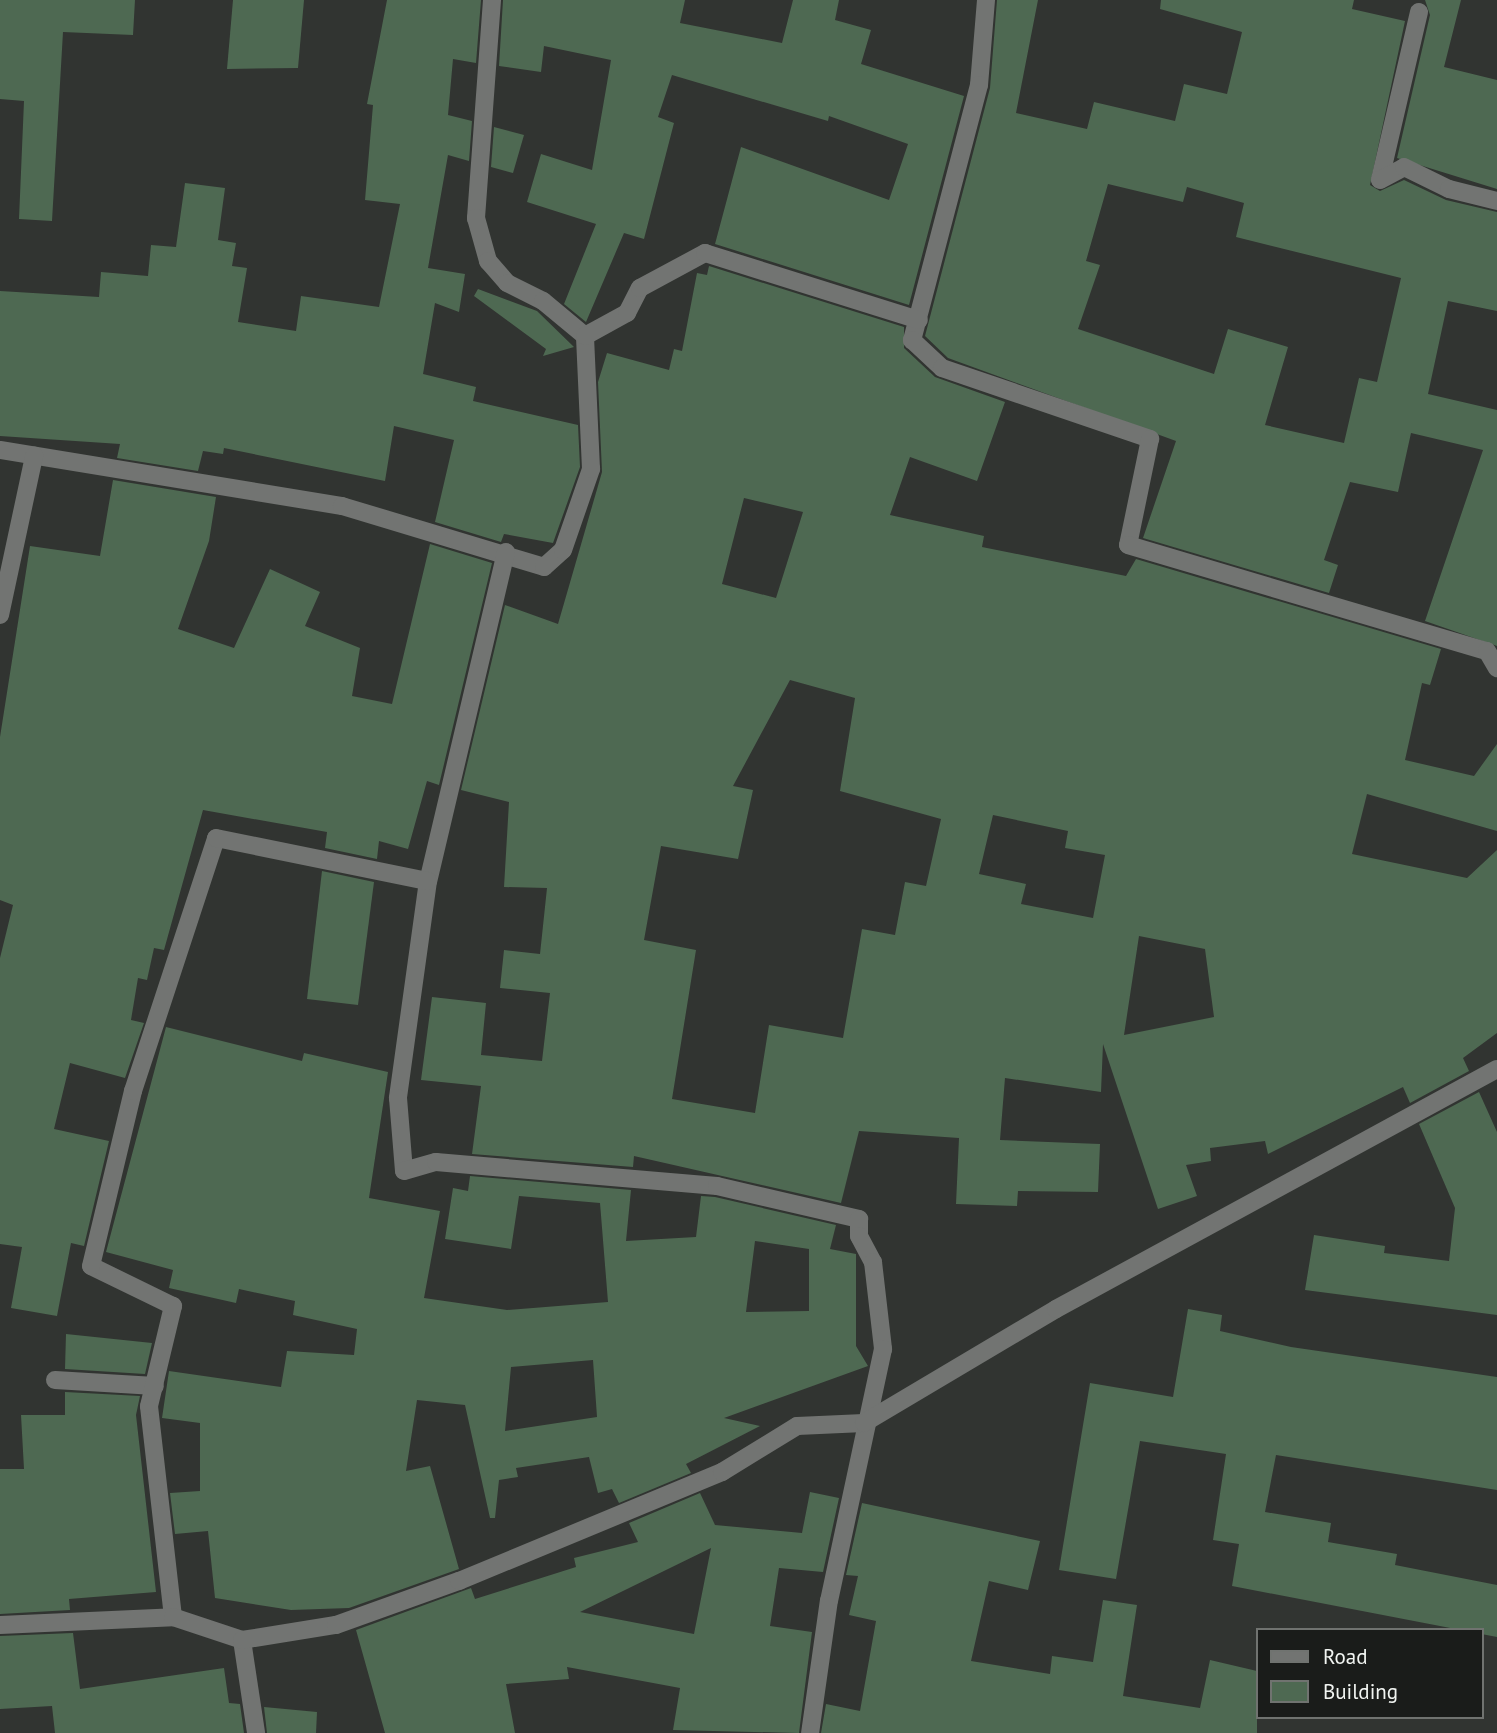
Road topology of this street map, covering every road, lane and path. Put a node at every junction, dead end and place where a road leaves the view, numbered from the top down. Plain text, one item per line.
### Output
1 (492, 0) edge
2 (986, 0) edge
3 (1419, 12) dead end
4 (1497, 201) edge
5 (919, 320) junction
6 (585, 336) junction
7 (0, 450) edge
8 (34, 456) junction
9 (506, 552) junction
10 (0, 615) edge
11 (1497, 668) edge
12 (428, 881) junction
13 (1497, 1069) edge
14 (55, 1380) dead end
15 (155, 1386) junction
16 (864, 1423) junction
17 (173, 1617) junction
18 (0, 1625) edge
19 (242, 1640) junction
20 (256, 1733) edge
21 (810, 1733) edge

1 - 6 street
2 - 5 street
3 - 4 street
5 - 6 street
5 - 11 street
6 - 9 street
7 - 8 street
8 - 9 street
8 - 10 street
9 - 12 street
12 - 15 street
12 - 16 street
13 - 16 street
14 - 15 street
15 - 17 street
16 - 19 street
16 - 21 street
17 - 18 street
17 - 19 street
19 - 20 street

